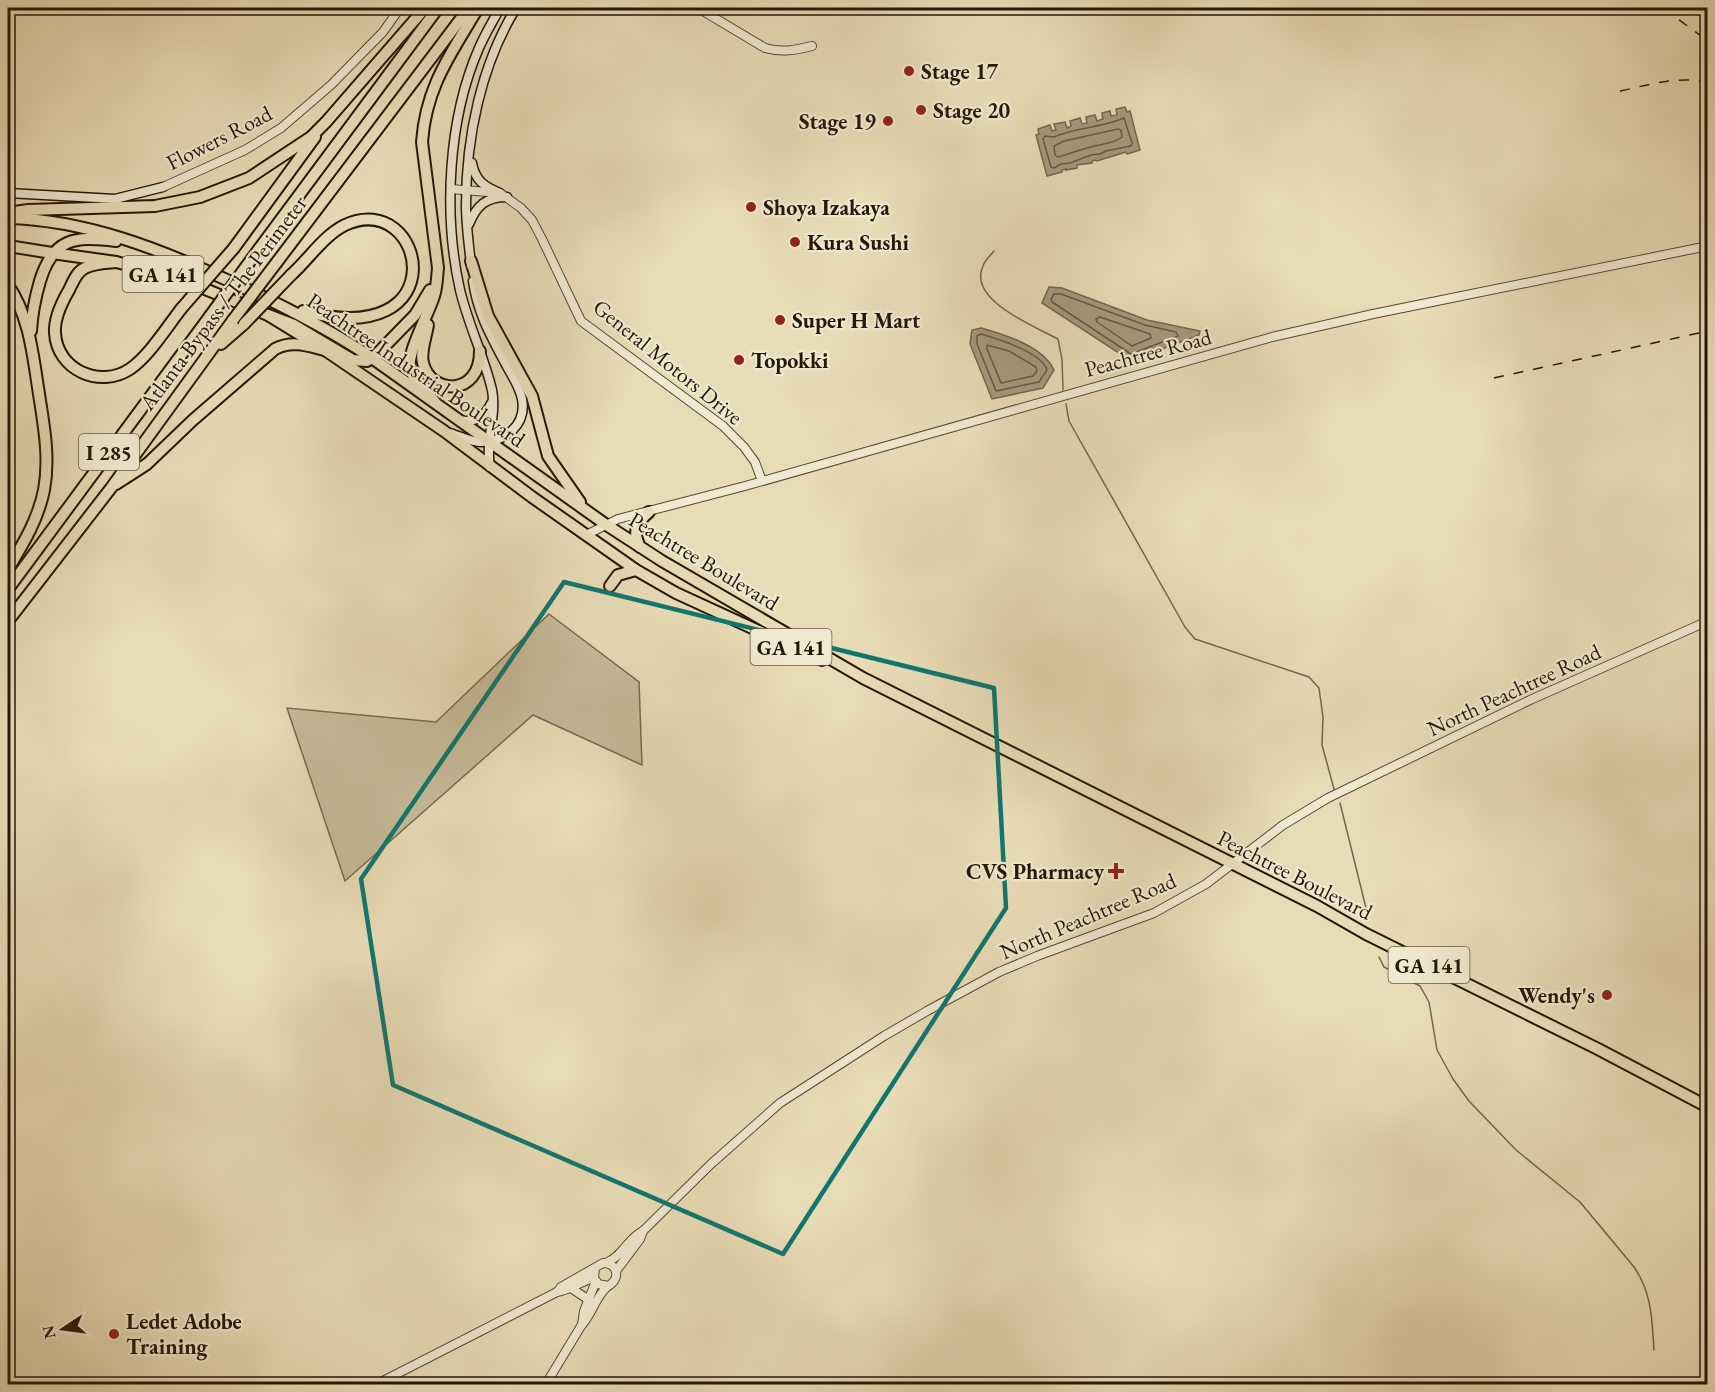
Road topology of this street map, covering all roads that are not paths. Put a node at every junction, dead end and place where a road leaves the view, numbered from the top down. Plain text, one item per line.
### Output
1 (400, 8) edge
2 (425, 8) edge
3 (438, 8) edge
4 (469, 8) edge
5 (478, 8) edge
6 (500, 8) edge
7 (516, 8) edge
8 (698, 8) edge
9 (812, 46) dead end
10 (326, 122) junction
11 (470, 153) junction
12 (163, 187) joint
13 (451, 189) junction
14 (466, 189) junction
15 (8, 193) edge
16 (504, 195) junction
17 (8, 213) edge
18 (8, 218) edge
19 (468, 227) junction
20 (137, 244) junction
21 (8, 246) edge
22 (434, 246) junction
23 (1707, 246) edge
24 (52, 253) junction
25 (471, 261) junction
26 (116, 262) junction
27 (8, 285) edge
28 (434, 296) junction
29 (287, 307) junction
30 (268, 315) junction
31 (238, 322) junction
32 (30, 337) junction
33 (325, 351) junction
34 (480, 351) junction
35 (372, 358) junction
36 (493, 399) junction
37 (435, 402) junction
38 (460, 420) junction
39 (444, 431) junction
40 (488, 441) junction
41 (490, 466) junction
42 (762, 481) junction
43 (111, 488) junction
44 (588, 511) junction
45 (649, 512) junction
46 (605, 524) junction
47 (588, 534) junction
48 (640, 546) junction
49 (8, 569) edge
50 (636, 570) junction
51 (610, 586) dead end
52 (8, 589) edge
53 (8, 621) edge
54 (1707, 621) edge
55 (863, 678) junction
56 (1233, 864) junction
57 (1707, 1107) edge
58 (643, 1230) junction
59 (606, 1263) junction
60 (595, 1268) junction
61 (616, 1271) junction
62 (595, 1280) junction
63 (608, 1286) junction
64 (570, 1288) junction
65 (557, 1292) junction
66 (589, 1299) junction
67 (581, 1326) junction
68 (8, 1379) edge
69 (15, 1384) edge
70 (377, 1384) edge
71 (546, 1384) edge

1 - 12 street, Flowers Road
2 - 10 highway
3 - 52 highway, Atlanta Bypass / The Perimeter / I 285, bridge
4 - 31 highway, Atlanta Bypass / The Perimeter, bridge
5 - 22 highway
6 - 13 main road
7 - 11 main road
8 - 9 street
10 - 17 highway
10 - 26 highway, bridge
11 - 14 main road
11 - 16 main road
12 - 15 main road, Flowers Road
13 - 14 street
13 - 34 main road
14 - 16 street
14 - 19 main road
16 - 19 main road
16 - 42 street, General Motors Drive
18 - 20 highway, Peachtree Industrial Boulevard / GA 141
19 - 25 main road
20 - 24 highway
20 - 29 highway, Peachtree Industrial Boulevard / GA 141
21 - 24 highway, Peachtree Industrial Boulevard / GA 141
22 - 28 highway
22 - 35 highway
23 - 42 street, Peachtree Road
24 - 26 highway, Peachtree Industrial Boulevard / GA 141
24 - 32 highway
25 - 40 main road
25 - 44 highway
26 - 30 highway, Peachtree Industrial Boulevard / GA 141
27 - 32 highway
28 - 34 highway
28 - 37 highway
29 - 31 highway, bridge
29 - 35 highway, Peachtree Industrial Boulevard / GA 141
30 - 33 highway, Peachtree Industrial Boulevard / GA 141
30 - 35 highway
31 - 43 highway, Atlanta Bypass / The Perimeter / I 285
32 - 49 highway
33 - 39 highway, Peachtree Industrial Boulevard / GA 141
33 - 43 highway
34 - 36 main road
35 - 37 highway, Peachtree Industrial Boulevard / GA 141
36 - 38 main road
36 - 40 main road
37 - 38 highway, Peachtree Industrial Boulevard / GA 141
38 - 40 highway, Peachtree Industrial Boulevard / GA 141
39 - 40 main road
39 - 41 highway, Peachtree Industrial Boulevard / GA 141
40 - 41 main road
40 - 44 highway, Peachtree Industrial Boulevard / GA 141
41 - 47 highway, Peachtree Industrial Boulevard / GA 141
42 - 45 street, Peachtree Road
43 - 53 highway, Atlanta Bypass / The Perimeter / I 285
44 - 46 highway, Peachtree Boulevard / GA 141
45 - 46 street, Peachtree Road
45 - 48 highway
46 - 47 street, Peachtree Road
46 - 48 highway, Peachtree Boulevard / GA 141
47 - 50 highway, Peachtree Boulevard / GA 141
48 - 55 highway, Peachtree Boulevard / GA 141
50 - 51 highway
50 - 55 highway, Peachtree Boulevard / GA 141
54 - 56 street, North Peachtree Road
55 - 56 highway, Peachtree Boulevard / GA 141
56 - 57 highway, Peachtree Boulevard / GA 141
56 - 58 street, North Peachtree Road
58 - 59 street, North Peachtree Road
58 - 61 street, North Peachtree Road
59 - 60 street, North Peachtree Road
59 - 61 street
60 - 62 street
60 - 65 street, North Peachtree Road
61 - 63 street, North Peachtree Road
62 - 63 street
62 - 64 street, North Peachtree Road
62 - 66 street
63 - 67 street, North Peachtree Road
64 - 65 street, North Peachtree Road
64 - 66 street
65 - 70 street, North Peachtree Road
66 - 67 street
67 - 71 street
68 - 69 street

